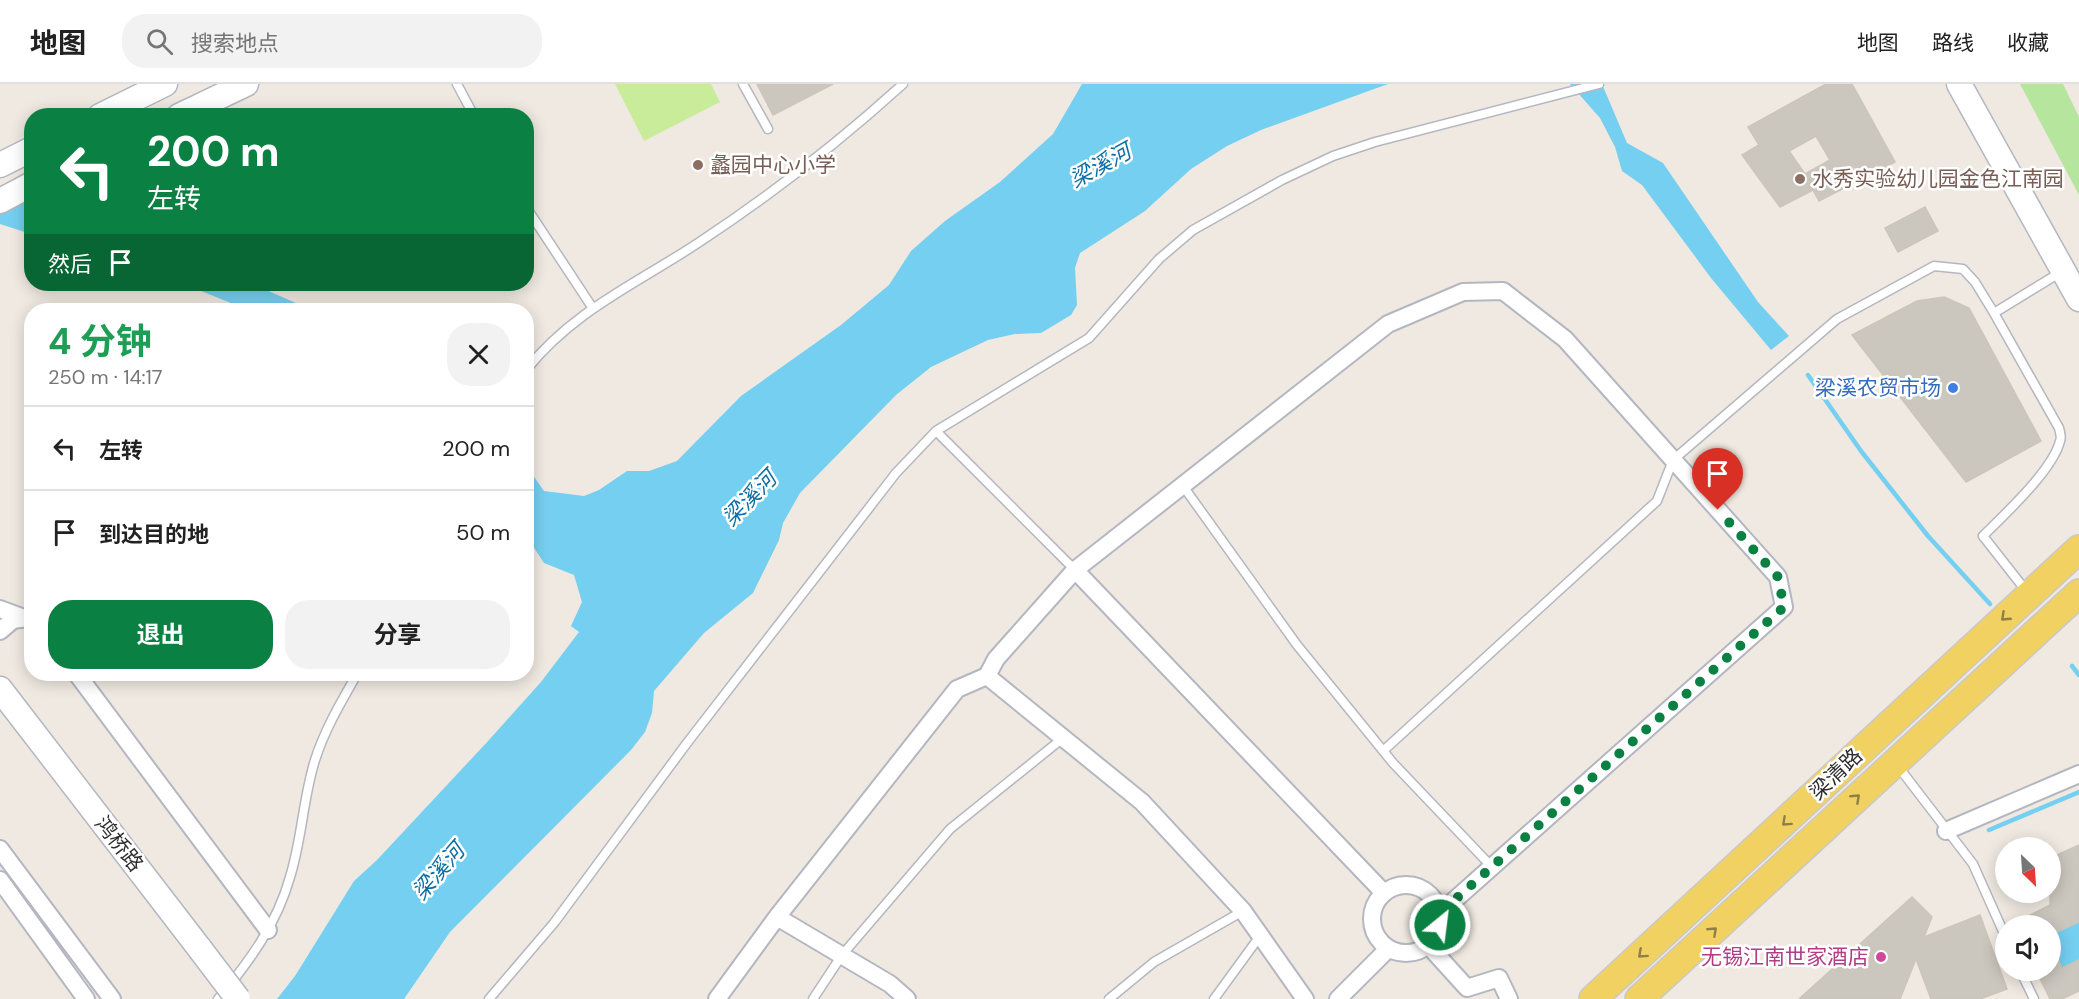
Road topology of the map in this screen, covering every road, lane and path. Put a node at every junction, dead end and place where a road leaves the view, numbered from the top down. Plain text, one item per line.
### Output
1 (165, 84) edge
2 (246, 84) edge
3 (458, 84) edge
4 (743, 84) edge
5 (903, 84) edge
6 (1599, 84) edge
7 (1959, 84) edge
8 (116, 108) edge
9 (196, 108) edge
10 (470, 108) edge
11 (768, 129) dead end
12 (24, 153) edge
13 (3, 163) edge
14 (24, 188) edge
15 (0, 201) edge
16 (534, 219) edge
17 (2064, 270) junction
18 (2079, 299) edge
19 (592, 307) junction
20 (1994, 313) junction
21 (534, 362) edge
22 (936, 431) junction
23 (1673, 460) junction
24 (1183, 486) junction
25 (2079, 549) edge
26 (1075, 570) junction
27 (2079, 593) edge
28 (2029, 595) junction
29 (0, 609) edge
30 (24, 618) edge
31 (24, 620) edge
32 (0, 631) edge
33 (987, 676) junction
34 (82, 681) edge
35 (353, 681) edge
36 (0, 689) edge
37 (1063, 738) junction
38 (1383, 751) junction
39 (1895, 763) junction
40 (2078, 775) edge
41 (1946, 831) junction
42 (0, 849) edge
43 (1492, 867) junction
44 (0, 880) edge
45 (1384, 893) junction
46 (1243, 911) junction
47 (1440, 913) junction
48 (1996, 915) edge
49 (777, 917) junction
50 (268, 930) junction
51 (1260, 936) junction
52 (1428, 945) junction
53 (1388, 949) junction
54 (842, 955) junction
55 (2025, 981) edge
56 (1465, 993) edge
57 (86, 999) edge
58 (112, 999) edge
59 (218, 999) edge
60 (238, 999) edge
61 (489, 999) edge
62 (717, 999) edge
63 (813, 999) edge
64 (907, 999) edge
65 (1109, 999) edge
66 (1214, 999) edge
67 (1305, 999) edge
68 (1338, 999) edge
69 (1509, 999) edge
70 (1593, 999) edge
71 (1639, 999) edge
72 (2034, 999) edge

1 - 8 main road
2 - 9 main road
3 - 10 lane
4 - 11 lane
5 - 19 lane
6 - 22 lane
7 - 17 main road
12 - 13 main road
14 - 15 main road
16 - 19 lane
17 - 18 main road
17 - 20 lane
19 - 21 lane
20 - 23 lane
20 - 28 lane
22 - 26 lane
22 - 61 lane
23 - 24 street
23 - 38 lane
23 - 43 street
24 - 26 street
24 - 38 lane
25 - 28 main road, 梁清路
26 - 33 street
26 - 45 street
27 - 39 main road, 梁清路
28 -> 70 main road, 梁清路
29 - 30 street
31 - 32 street
33 - 37 street
33 - 49 street
34 - 50 street
35 - 50 lane
36 - 60 main road, 鸿桥路, bridge
37 - 46 street
37 - 54 lane
38 - 43 lane
39 - 41 lane
71 -> 39 main road, 梁清路
40 - 41 street
41 - 48 lane
42 - 58 street
43 - 47 street
44 - 57 street
45 - 47 street
45 - 53 street
46 - 51 street
46 - 65 lane
47 - 52 street
49 - 54 street
49 - 62 street
50 - 59 lane
51 - 66 lane
51 - 67 street
52 - 53 street
52 - 56 street
53 - 68 street
54 - 63 lane
54 - 64 street
55 - 72 lane
56 - 69 street

